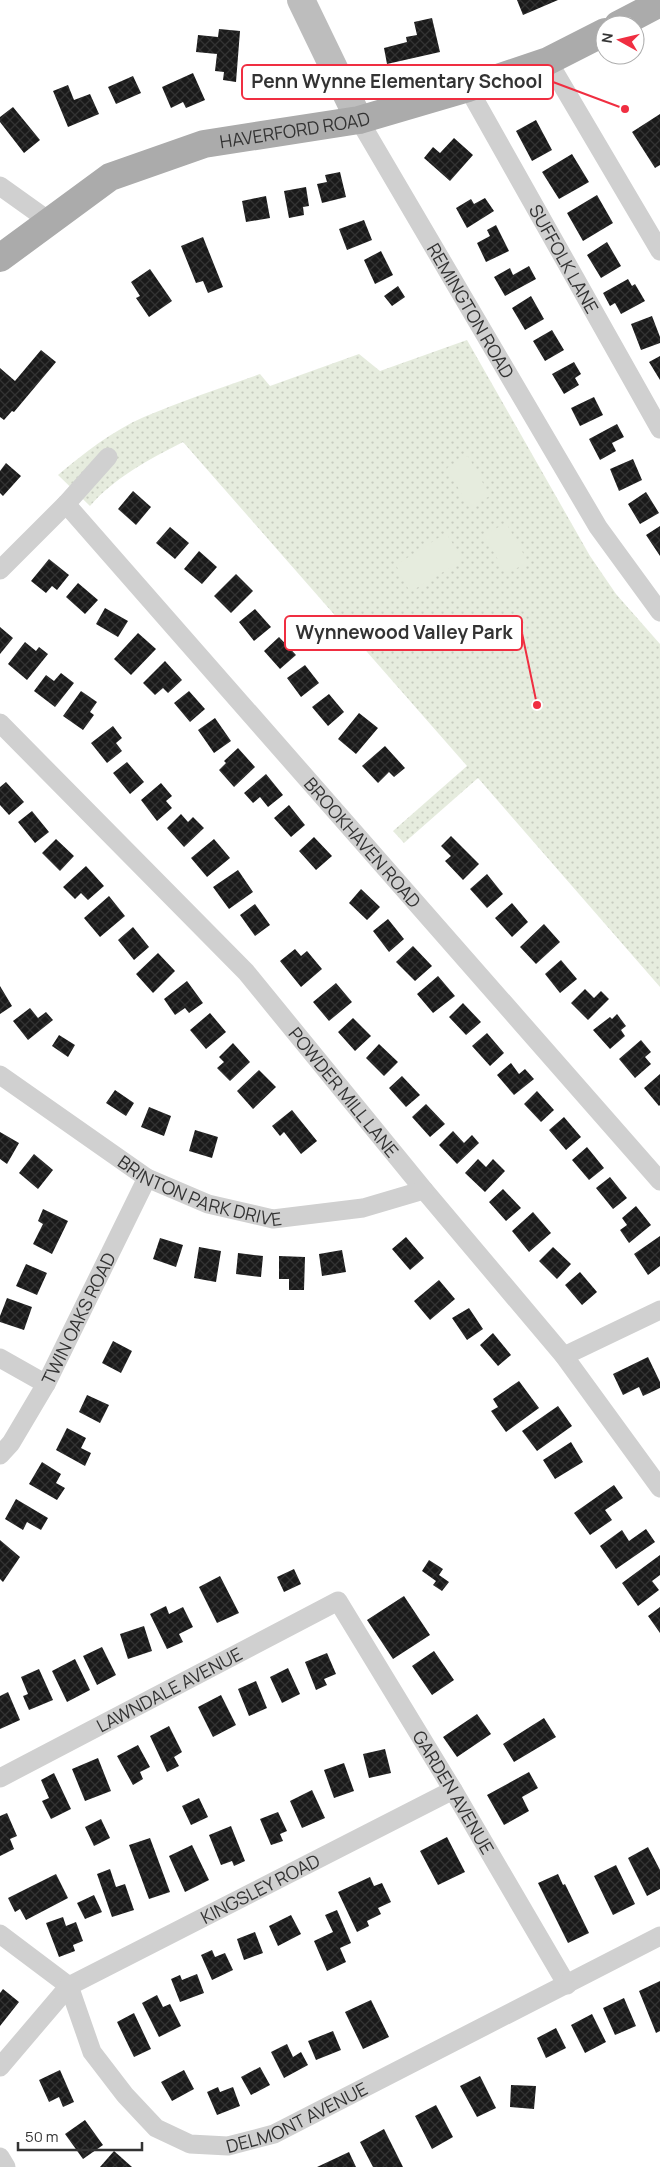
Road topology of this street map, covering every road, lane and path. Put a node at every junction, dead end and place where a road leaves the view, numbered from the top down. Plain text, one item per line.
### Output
1 (301, 0) edge
2 (660, 3) edge
3 (637, 15) edge
4 (595, 37) edge
5 (548, 61) junction
6 (468, 88) junction
7 (359, 120) junction
8 (0, 186) edge
9 (49, 221) junction
10 (660, 251) edge
11 (0, 258) edge
12 (660, 429) edge
13 (108, 457) dead end
14 (66, 504) junction
15 (0, 570) edge
16 (659, 608) edge
17 (0, 722) edge
18 (0, 1075) edge
19 (147, 1178) junction
20 (660, 1181) edge
21 (424, 1190) junction
22 (660, 1310) edge
23 (564, 1356) junction
24 (0, 1358) edge
25 (46, 1384) junction
26 (0, 1456) edge
27 (660, 1488) edge
28 (338, 1600) joint
29 (0, 1778) edge
30 (453, 1790) junction
31 (0, 1934) edge
32 (660, 1936) edge
33 (567, 1985) junction
34 (69, 1986) junction
35 (0, 2067) edge
36 (0, 2157) edge
37 (6, 2167) edge

1 - 7 main road, REMINGTON ROAD
2 - 3 main road
4 - 5 main road, HAVERFORD ROAD
5 - 6 main road, HAVERFORD ROAD
5 - 10 street
6 - 7 main road, HAVERFORD ROAD
6 - 12 street, SUFFOLK LANE
7 - 9 main road, HAVERFORD ROAD
7 - 16 street, REMINGTON ROAD
8 - 9 street
9 - 11 main road, HAVERFORD ROAD
13 - 14 street
14 - 15 street
14 - 20 street, BROOKHAVEN ROAD
17 - 21 street, POWDER MILL LANE
18 - 19 street, BRINTON PARK DRIVE
19 - 21 street, BRINTON PARK DRIVE
19 - 25 street, TWIN OAKS ROAD
21 - 23 street, POWDER MILL LANE
22 - 23 street
23 - 27 street, POWDER MILL LANE
24 - 25 street
25 - 26 street, TWIN OAKS ROAD
28 - 29 street, LAWNDALE AVENUE
28 - 30 street, GARDEN AVENUE
30 - 33 street, GARDEN AVENUE
30 - 34 street, KINGSLEY ROAD
31 - 34 street
32 - 33 street, DELMONT AVENUE
33 - 34 street, DELMONT AVENUE
34 - 35 street
36 - 37 street

